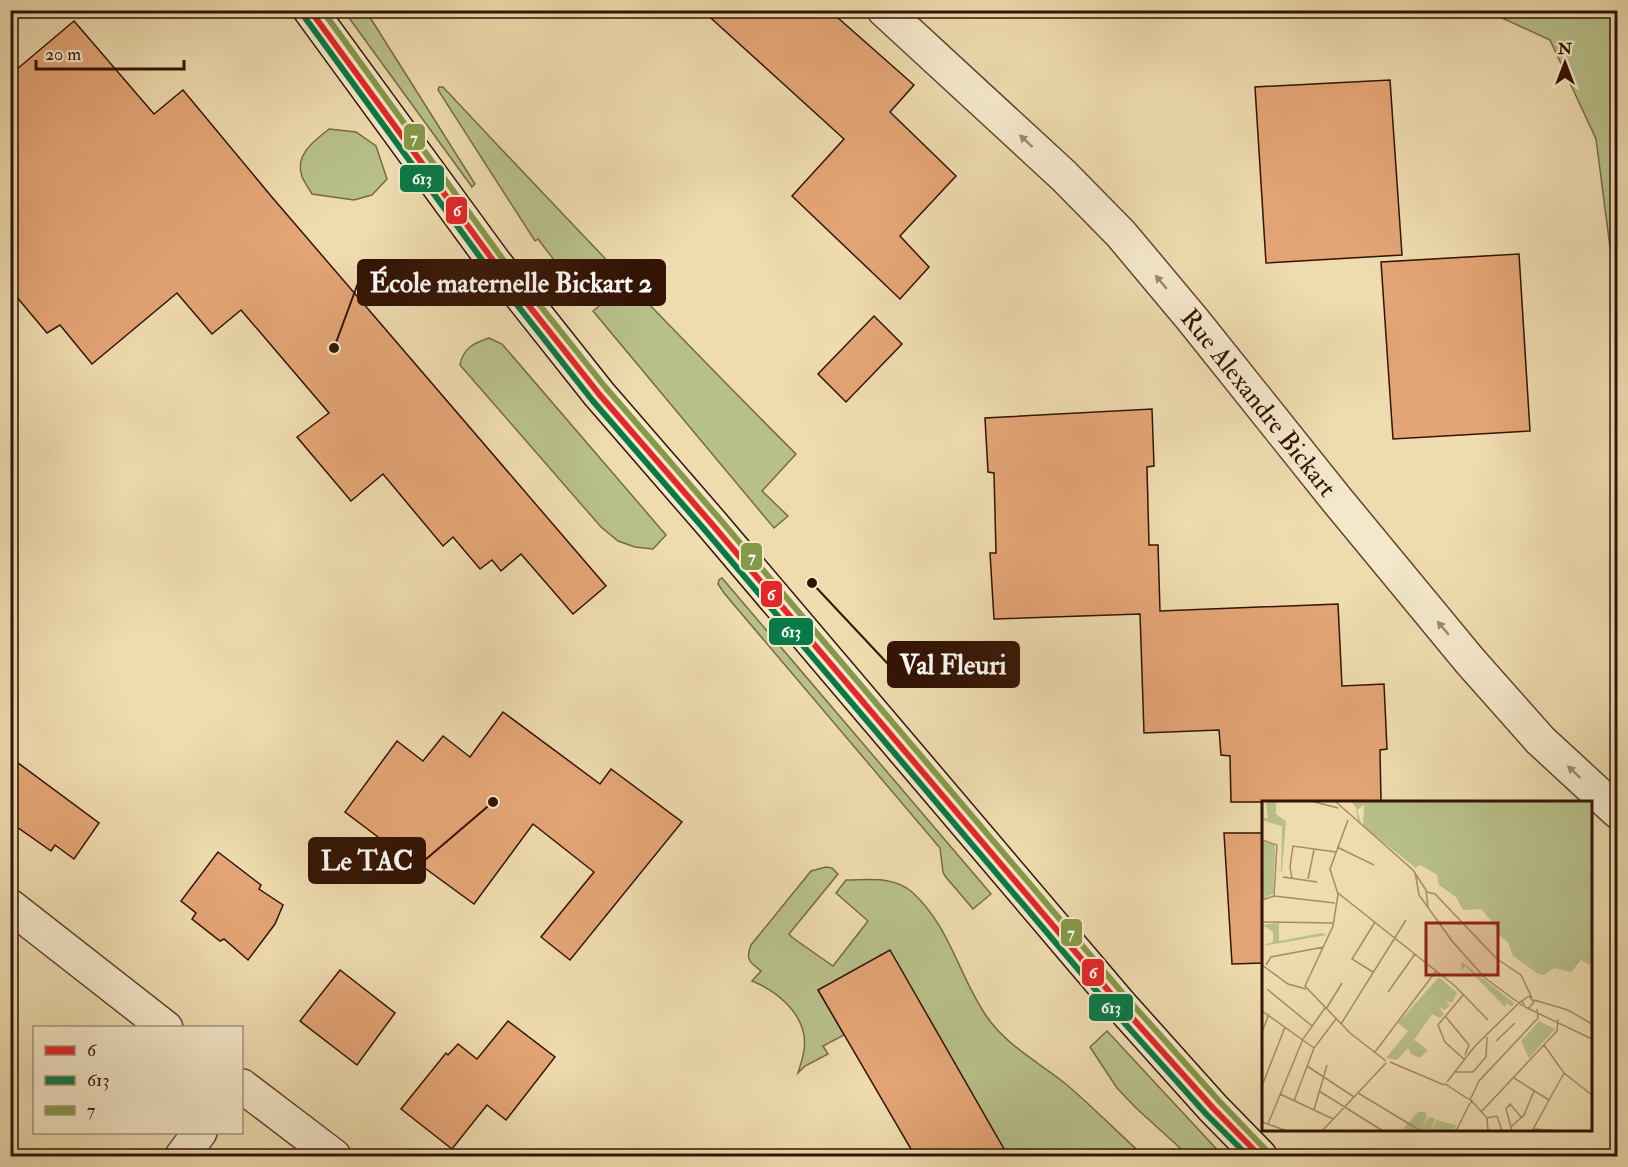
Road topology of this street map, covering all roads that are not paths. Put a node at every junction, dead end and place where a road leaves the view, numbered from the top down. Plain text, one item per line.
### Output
1 (310, 10) edge
2 (884, 10) edge
3 (1617, 812) edge
4 (10, 906) edge
5 (163, 1026) edge
6 (243, 1087) edge
7 (198, 1134) edge
8 (182, 1156) edge
9 (334, 1156) edge
10 (1260, 1156) edge

1 - 10 main road
3 -> 2 main road, Rue Alexandre Bickart
4 - 5 main road
6 - 9 main road
7 - 8 main road

